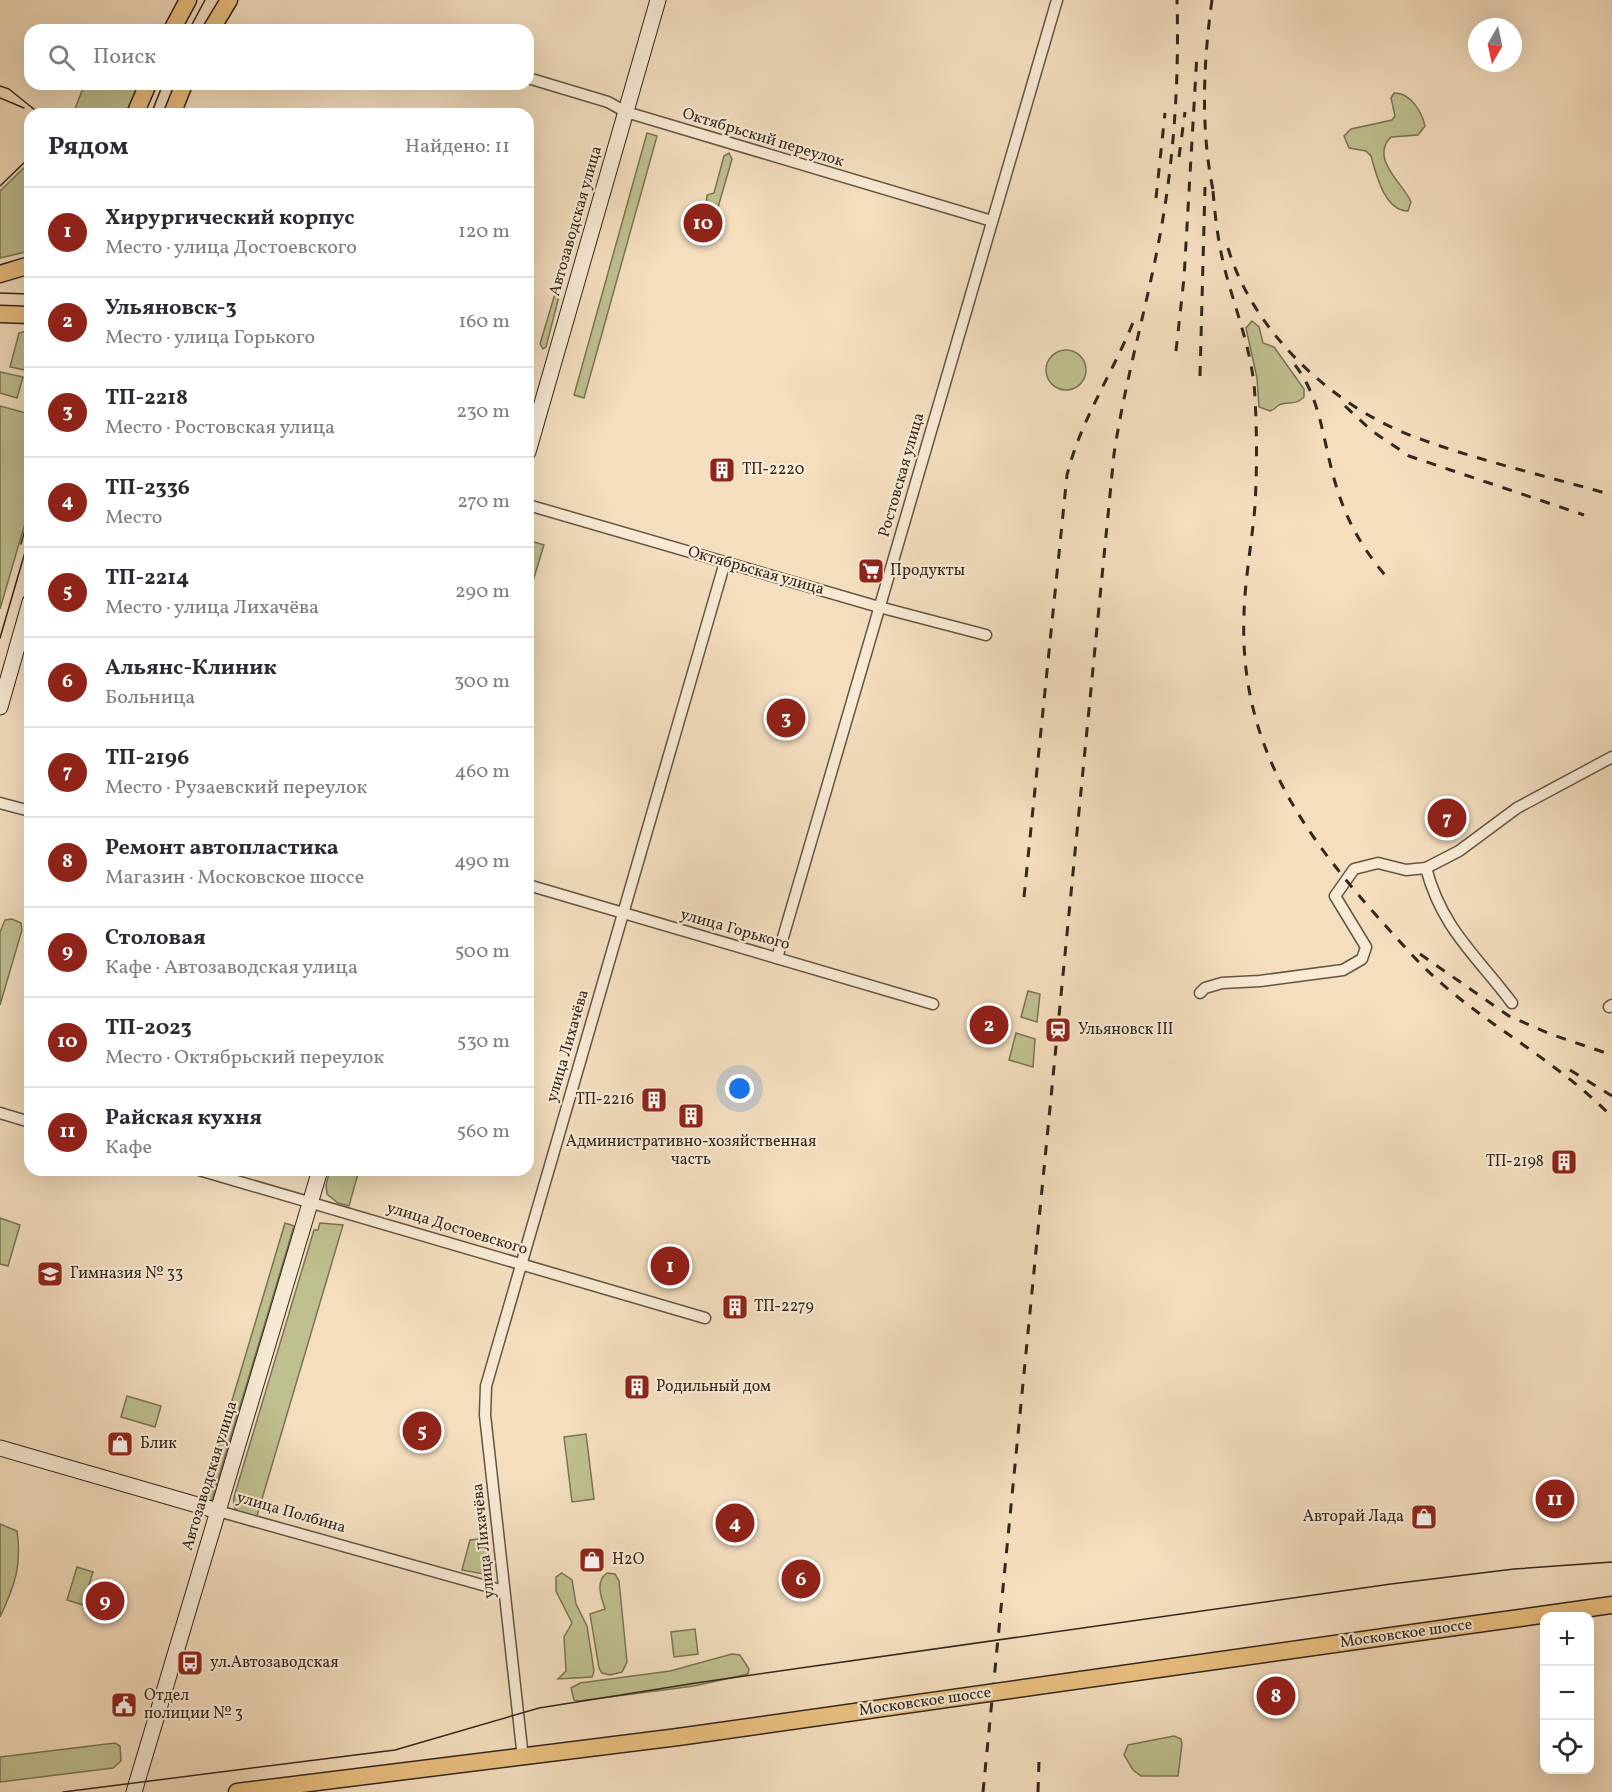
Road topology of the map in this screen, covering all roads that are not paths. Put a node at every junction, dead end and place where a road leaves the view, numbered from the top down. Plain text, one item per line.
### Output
1 (188, 0) edge
2 (229, 0) edge
3 (658, 0) edge
4 (1057, 0) edge
5 (175, 24) edge
6 (215, 24) edge
7 (534, 80) edge
8 (145, 90) edge
9 (182, 90) edge
10 (138, 108) edge
11 (174, 108) edge
12 (626, 112) junction
13 (992, 221) junction
14 (24, 267) edge
15 (0, 275) edge
16 (0, 314) edge
17 (24, 315) edge
18 (534, 431) edge
19 (534, 507) edge
20 (725, 562) junction
21 (879, 607) junction
22 (24, 623) edge
23 (986, 635) dead end
24 (0, 707) edge
25 (1612, 757) edge
26 (0, 802) edge
27 (24, 809) edge
28 (1426, 868) junction
29 (534, 887) edge
30 (622, 912) junction
31 (777, 958) junction
32 (1200, 993) dead end
33 (1512, 1003) dead end
34 (933, 1004) dead end
35 (0, 1113) edge
36 (24, 1120) edge
37 (220, 1176) edge
38 (318, 1176) edge
39 (311, 1202) junction
40 (522, 1264) junction
41 (705, 1318) dead end
42 (0, 1448) edge
43 (218, 1511) junction
44 (504, 1591) junction
45 (1612, 1605) edge
46 (523, 1758) junction
47 (134, 1792) edge
48 (237, 1792) edge

1 - 5 main road
2 - 6 main road
3 - 12 street, Автозаводская улица
4 - 13 street, Ростовская улица
7 - 12 street, Октябрьский переулок
8 - 10 main road
9 - 11 main road
12 - 13 street, Октябрьский переулок
12 - 18 street, Автозаводская улица
13 - 21 street, Ростовская улица
14 - 15 main road
16 - 17 main road
19 - 20 street, Октябрьская улица
20 - 21 street, Октябрьская улица
20 - 30 street, улица Лихачёва
21 - 23 street, Октябрьская улица
21 - 31 street, Ростовская улица
22 - 24 street
25 - 28 street
26 - 27 street
28 - 32 street
28 - 33 street
29 - 30 street, улица Горького
30 - 31 street, улица Горького
30 - 40 street, улица Лихачёва
31 - 34 street, улица Горького
35 - 36 street
37 - 39 street, улица Достоевского
38 - 39 street, Автозаводская улица
39 - 40 street, улица Достоевского
39 - 43 street, Автозаводская улица
40 - 41 street, улица Достоевского
40 - 44 street, улица Лихачёва
42 - 43 street, улица Полбина
43 - 44 street, улица Полбина
43 - 47 street, Автозаводская улица
44 - 46 street, улица Лихачёва
45 - 46 main road, Московское шоссе, bridge
46 - 48 main road, Московское шоссе

